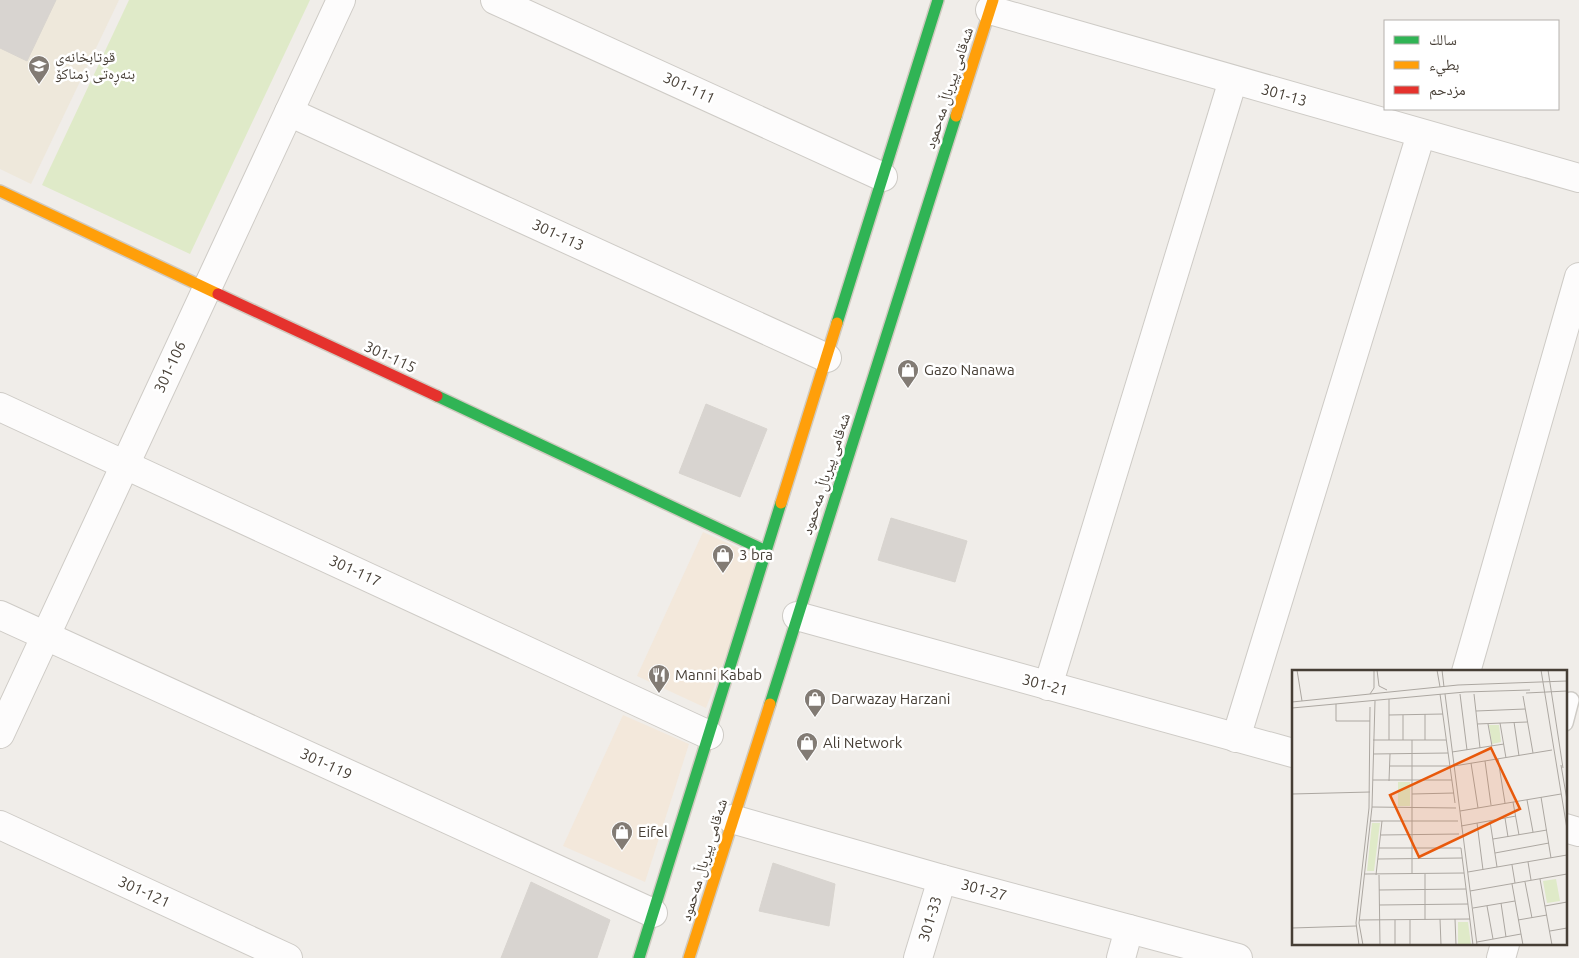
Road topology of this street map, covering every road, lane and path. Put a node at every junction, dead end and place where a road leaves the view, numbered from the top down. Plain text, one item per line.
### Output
1 (340, 0) edge
2 (495, 0) edge
3 (938, 0) edge
4 (991, 5) edge
5 (1233, 80) junction
6 (288, 112) junction
7 (1421, 134) junction
8 (883, 177) junction
9 (1579, 178) edge
10 (0, 190) edge
11 (1579, 277) edge
12 (207, 287) junction
13 (827, 358) junction
14 (0, 407) edge
15 (125, 465) junction
16 (766, 551) junction
17 (0, 615) edge
18 (797, 616) junction
19 (45, 636) junction
20 (1467, 670) edge
21 (1048, 686) junction
22 (1571, 700) dead end
23 (1566, 719) edge
24 (0, 734) edge
25 (710, 735) junction
26 (1236, 738) junction
27 (1292, 753) edge
28 (732, 819) junction
29 (0, 826) edge
30 (1566, 828) edge
31 (1579, 832) edge
32 (942, 879) junction
33 (653, 913) junction
34 (1129, 929) junction
35 (288, 958) edge
36 (639, 958) edge
37 (689, 958) edge
38 (918, 958) edge
39 (1121, 958) edge
40 (1238, 958) edge

1 - 6 street, 301-106
2 - 8 street, 301-111
3 - 8 main road
4 - 5 street, 301-13
4 - 18 main road, شەقامی پیرباڵ مەحمود
5 - 7 street, 301-13
5 - 21 street
6 - 12 street, 301-106
6 - 13 street, 301-113
7 - 9 street, 301-13
7 - 26 street
8 - 13 main road
10 - 12 main road, 301-115
11 - 20 street
12 - 15 street, 301-106
12 - 16 main road, 301-115
13 - 16 main road
14 - 15 street, 301-117
15 - 19 street, 301-106
15 - 25 street, 301-117
16 - 25 main road
17 - 19 street, 301-119
18 - 21 street, 301-21
18 - 28 main road, شەقامی پیرباڵ مەحمود
19 - 24 street, 301-106
19 - 33 street, 301-119
21 - 26 street, 301-21
22 - 23 lane
25 - 33 main road
26 - 27 street, 301-21
28 - 32 street, 301-27
28 - 37 main road, شەقامی پیرباڵ مەحمود
29 - 35 street, 301-121
30 - 31 street
32 - 34 street, 301-27
32 - 38 street, 301-33
33 - 36 main road
34 - 39 street
34 - 40 street, 301-27

